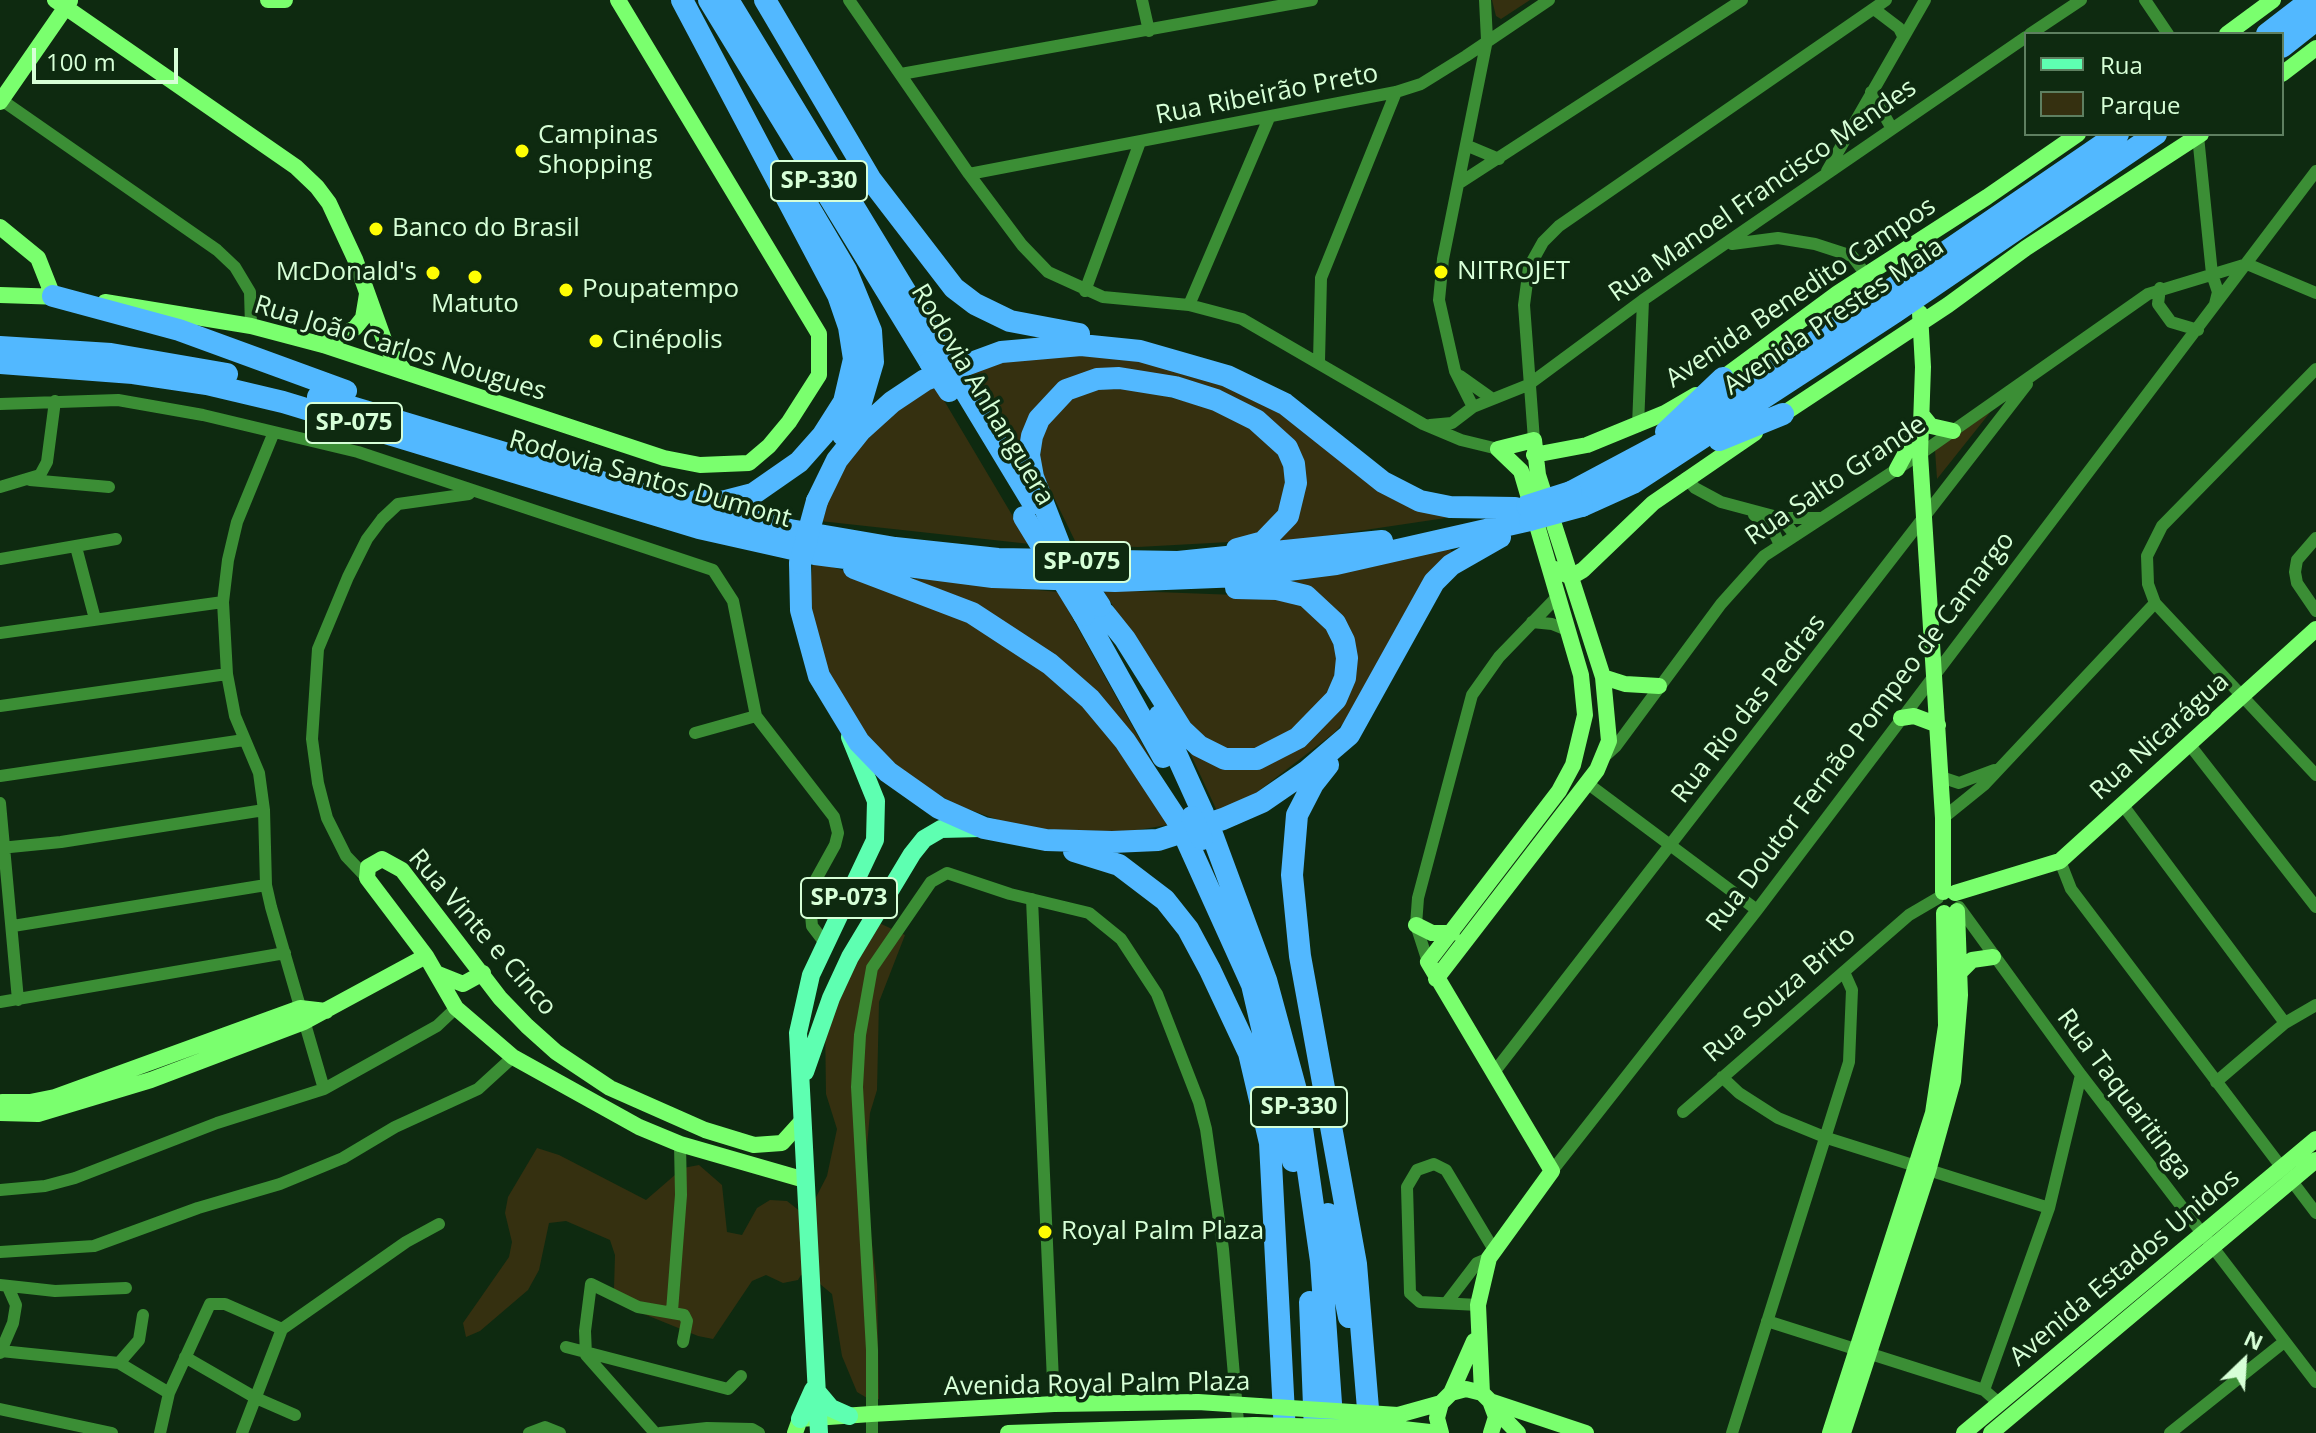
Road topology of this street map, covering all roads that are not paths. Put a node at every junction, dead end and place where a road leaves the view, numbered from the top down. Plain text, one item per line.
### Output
1 (268, 0) edge
2 (285, 0) edge
3 (618, 0) edge
4 (682, 0) edge
5 (709, 0) edge
6 (728, 0) edge
7 (752, 0) edge
8 (765, 0) edge
9 (849, 0) edge
10 (1142, 0) edge
11 (1312, 0) edge
12 (1485, 0) edge
13 (1549, 0) edge
14 (1742, 0) edge
15 (1886, 0) edge
16 (1925, 0) edge
17 (2081, 0) edge
18 (2145, 0) edge
19 (2273, 0) edge
20 (2311, 0) edge
21 (64, 2) edge
22 (1874, 9) junction
23 (2316, 20) edge
24 (1149, 31) junction
25 (2034, 32) edge
26 (2167, 32) edge
27 (2230, 32) edge
28 (2270, 32) edge
29 (1903, 36) junction
30 (2024, 39) edge
31 (1487, 40) junction
32 (2284, 45) edge
33 (2316, 48) edge
34 (710, 51) junction
35 (2284, 72) edge
36 (901, 74) junction
37 (1396, 92) junction
38 (1871, 92) junction
39 (1, 100) edge
40 (1269, 118) junction
41 (1891, 127) junction
42 (2075, 136) edge
43 (2115, 136) edge
44 (2153, 136) edge
45 (2198, 136) edge
46 (2200, 136) edge
47 (1140, 142) junction
48 (1468, 146) junction
49 (1499, 159) junction
50 (2316, 171) edge
51 (969, 174) junction
52 (1824, 175) junction
53 (1461, 182) junction
54 (0, 227) edge
55 (869, 228) junction
56 (1725, 246) junction
57 (2247, 264) junction
58 (2212, 274) junction
59 (1867, 276) junction
60 (2160, 288) junction
61 (1085, 291) junction
62 (367, 292) junction
63 (2316, 293) edge
64 (0, 295) edge
65 (1919, 295) junction
66 (53, 296) junction
67 (1643, 300) junction
68 (1189, 305) junction
69 (2213, 311) junction
70 (1921, 321) junction
71 (251, 326) junction
72 (2198, 330) junction
73 (323, 345) junction
74 (0, 347) edge
75 (1882, 347) junction
76 (937, 358) junction
77 (1319, 361) junction
78 (0, 363) edge
79 (1923, 367) junction
80 (2316, 369) edge
81 (1455, 371) junction
82 (2037, 371) junction
83 (406, 374) junction
84 (1723, 378) junction
85 (1528, 385) junction
86 (955, 388) junction
87 (1513, 390) junction
88 (1491, 398) junction
89 (1530, 400) junction
90 (55, 401) junction
91 (0, 404) edge
92 (1285, 404) junction
93 (1469, 410) junction
94 (1783, 414) junction
95 (1922, 415) junction
96 (1423, 424) junction
97 (1638, 426) junction
98 (1953, 431) junction
99 (274, 432) junction
100 (1470, 443) junction
101 (493, 447) junction
102 (1534, 447) junction
103 (1498, 449) junction
104 (1920, 454) junction
105 (1897, 469) junction
106 (1521, 471) junction
107 (1626, 475) junction
108 (1686, 478) junction
109 (30, 480) junction
110 (0, 487) edge
111 (109, 487) dead end
112 (638, 493) junction
113 (480, 494) junction
114 (812, 503) junction
115 (1745, 509) junction
116 (1523, 514) junction
117 (1925, 515) junction
118 (1781, 518) junction
119 (1820, 518) junction
120 (1795, 535) junction
121 (2316, 538) edge
122 (116, 539) dead end
123 (1780, 545) junction
124 (76, 547) junction
125 (1061, 547) junction
126 (0, 559) edge
127 (1133, 561) junction
128 (805, 567) junction
129 (1550, 567) junction
130 (1571, 577) junction
131 (1115, 581) junction
132 (1557, 597) junction
133 (223, 602) junction
134 (2155, 603) junction
135 (2316, 611) edge
136 (1096, 612) junction
137 (95, 619) junction
138 (1532, 622) junction
139 (2316, 629) edge
140 (1567, 630) junction
141 (0, 633) edge
142 (227, 674) junction
143 (1934, 674) junction
144 (1603, 677) junction
145 (1659, 686) junction
146 (2243, 695) junction
147 (0, 706) edge
148 (839, 712) junction
149 (756, 716) junction
150 (1901, 718) junction
151 (1938, 725) junction
152 (695, 733) dead end
153 (1349, 735) junction
154 (244, 740) junction
155 (2189, 744) junction
156 (1578, 746) junction
157 (1605, 756) junction
158 (1997, 769) junction
159 (2316, 775) edge
160 (0, 776) edge
161 (1941, 777) junction
162 (1587, 783) junction
163 (0, 803) edge
164 (2122, 804) junction
165 (264, 810) junction
166 (1943, 818) junction
167 (1196, 827) junction
168 (984, 828) junction
169 (1023, 837) junction
170 (1672, 845) junction
171 (3, 848) edge
172 (2060, 861) junction
173 (367, 878) junction
174 (266, 885) junction
175 (1032, 899) junction
176 (1949, 902) junction
177 (2316, 907) edge
178 (1757, 910) junction
179 (1416, 925) junction
180 (13, 926) junction
181 (1452, 933) junction
182 (822, 950) junction
183 (285, 953) junction
184 (1952, 955) junction
185 (426, 956) junction
186 (1993, 957) junction
187 (1428, 962) junction
188 (1844, 972) junction
189 (437, 973) junction
190 (483, 973) junction
191 (1959, 973) junction
192 (842, 974) junction
193 (1436, 979) junction
194 (18, 1000) junction
195 (0, 1002) edge
196 (2316, 1005) edge
197 (456, 1008) junction
198 (302, 1015) junction
199 (2285, 1023) junction
200 (513, 1057) junction
201 (1495, 1071) junction
202 (2081, 1075) junction
203 (1722, 1077) junction
204 (2216, 1082) junction
205 (802, 1086) junction
206 (324, 1089) junction
207 (1297, 1094) junction
208 (0, 1102) edge
209 (1683, 1112) dead end
210 (0, 1113) edge
211 (801, 1122) junction
212 (1827, 1138) junction
213 (2316, 1139) edge
214 (680, 1144) junction
215 (2316, 1160) edge
216 (1922, 1169) junction
217 (1552, 1171) junction
218 (2286, 1175) junction
219 (805, 1180) junction
220 (0, 1190) edge
221 (2049, 1208) junction
222 (2316, 1213) edge
223 (439, 1224) dead end
224 (2208, 1239) junction
225 (0, 1252) edge
226 (1491, 1254) junction
227 (4, 1286) edge
228 (126, 1288) dead end
229 (1448, 1301) junction
230 (1478, 1305) junction
231 (672, 1311) junction
232 (143, 1315) dead end
233 (1767, 1321) junction
234 (282, 1329) junction
235 (1476, 1335) junction
236 (683, 1342) dead end
237 (2284, 1342) junction
238 (566, 1347) dead end
239 (1865, 1351) junction
240 (0, 1352) edge
241 (586, 1355) junction
242 (185, 1357) junction
243 (119, 1363) junction
244 (741, 1376) dead end
245 (2316, 1382) edge
246 (814, 1388) junction
247 (1984, 1390) junction
248 (169, 1393) junction
249 (256, 1398) junction
250 (1446, 1398) junction
251 (1488, 1401) junction
252 (1054, 1404) junction
253 (1238, 1404) junction
254 (2000, 1404) junction
255 (0, 1409) edge
256 (871, 1414) junction
257 (295, 1415) dead end
258 (849, 1416) junction
259 (1400, 1422) junction
260 (808, 1426) edge
261 (1244, 1427) edge
262 (1990, 1429) edge
263 (1055, 1432) edge
264 (112, 1433) edge
265 (160, 1433) edge
266 (242, 1433) edge
267 (529, 1433) edge
268 (560, 1433) edge
269 (657, 1433) edge
270 (759, 1433) edge
271 (872, 1433) edge
272 (1008, 1433) edge
273 (1285, 1433) edge
274 (1315, 1433) edge
275 (1333, 1433) edge
276 (1367, 1433) edge
277 (1440, 1433) edge
278 (1491, 1433) edge
279 (1518, 1433) edge
280 (1586, 1433) edge
281 (1732, 1433) edge
282 (1830, 1433) edge
283 (1843, 1433) edge
284 (1964, 1433) edge
285 (2170, 1433) edge

1 - 2 street
3 - 83 street, Rua João Carlos Nougues
4 - 34 highway
5 - 76 highway, Rodovia Anhanguera / SP-330
6 - 55 highway, Rodovia Anhanguera / SP-330
7 - 55 highway
8 - 92 highway
9 - 36 street
10 - 24 street
11 - 24 street
12 - 31 street
13 - 31 street, Rua Ribeirão Preto
14 - 49 street
15 - 22 street
16 - 29 street
17 - 25 street, Rua Manoel Francisco Mendes
18 - 26 street
19 - 27 street
20 - 28 highway
21 - 39 street
21 - 62 street
22 - 29 street
22 - 85 street
23 - 32 highway
24 - 36 street
29 - 38 street
30 - 41 street, Rua Manoel Francisco Mendes
31 - 37 street, Rua Ribeirão Preto
31 - 48 street
33 - 35 street
34 - 112 highway
34 - 114 highway
36 - 51 street
37 - 40 street, Rua Ribeirão Preto
37 - 77 street
38 - 41 street
38 - 52 street
39 - 71 street
40 - 47 street, Rua Ribeirão Preto
40 - 68 street
41 - 52 street, Rua Manoel Francisco Mendes
42 - 59 street, Avenida Benedito Campos
43 - 107 highway, Avenida Prestes Maia
44 - 65 highway, Avenida Prestes Maia
45 - 70 street
46 - 58 street
47 - 51 street, Rua Ribeirão Preto
47 - 61 street
48 - 49 street
48 - 53 street
49 - 53 street
50 - 57 street, Rua Doutor Fernão Pompeo de Camargo
51 - 61 street
52 - 56 street, Rua Manoel Francisco Mendes
53 - 81 street
54 - 66 street
55 - 76 highway, Rodovia Anhanguera / SP-330
56 - 59 street
56 - 67 street, Rua Manoel Francisco Mendes
57 - 58 street, Rua Salto Grande
57 - 63 street
57 - 69 street, Rua Doutor Fernão Pompeo de Camargo
58 - 60 street, Rua Salto Grande
58 - 69 street
59 - 84 street, Avenida Benedito Campos
60 - 72 street
60 - 82 street, Rua Salto Grande
61 - 68 street
62 - 73 street
62 - 83 street
64 - 66 street, Rua João Carlos Nougues
65 - 70 street
65 - 107 highway, Avenida Prestes Maia
66 - 71 street, Rua João Carlos Nougues
66 - 101 highway
67 - 85 street, Rua Manoel Francisco Mendes
67 - 97 street
68 - 77 street
69 - 72 street, Rua Doutor Fernão Pompeo de Camargo
70 - 75 street
70 - 79 street
71 - 73 street, Rua João Carlos Nougues
72 - 143 street, Rua Doutor Fernão Pompeo de Camargo
73 - 83 street, Rua João Carlos Nougues
74 - 101 highway, Rodovia Santos Dumont / SP-075
75 - 79 street
75 - 94 street
76 - 86 highway, Rodovia Anhanguera / SP-330, bridge
77 - 96 street
78 - 128 highway, Rodovia Santos Dumont / SP-075
79 - 95 street
80 - 134 street
81 - 88 street
81 - 93 street
82 - 98 street, Rua Salto Grande
82 - 117 street, Rua Rio das Pedras
84 - 97 street, Avenida Benedito Campos
84 - 107 highway
85 - 87 street, Rua Manoel Francisco Mendes
85 - 89 street
86 - 125 highway, Rodovia Anhanguera / SP-330
86 - 136 highway, Rodovia Anhanguera / SP-330, bridge
87 - 88 street, Rua Manoel Francisco Mendes
87 - 89 street
88 - 93 street, Rua Manoel Francisco Mendes
89 - 102 street
90 - 91 street
90 - 99 street
90 - 109 street
92 - 114 highway
92 - 116 highway
93 - 96 street
93 - 100 street
94 - 107 highway
94 - 108 street
95 - 98 street
95 - 104 street
95 - 105 street
96 - 100 street
97 - 102 street, Avenida Benedito Campos
98 - 104 street, Rua Salto Grande
99 - 113 street
99 - 133 street
100 - 103 street
101 - 112 highway, Rodovia Santos Dumont / SP-075
102 - 103 street, Avenida Benedito Campos
102 - 106 street
102 - 130 street
103 - 106 street
104 - 105 street, Rua Salto Grande
104 - 117 street
105 - 119 street, Rua Salto Grande
106 - 129 street
107 - 116 highway, Avenida Prestes Maia, bridge
108 - 115 street
108 - 130 street
109 - 110 street
109 - 111 street
112 - 127 highway, Rodovia Santos Dumont / SP-075
113 - 149 street
113 - 173 street
114 - 128 highway, bridge
115 - 118 street
115 - 123 street
116 - 127 highway, Rodovia Santos Dumont / SP-075
116 - 131 highway, Rodovia Santos Dumont / SP-075
116 - 153 highway
117 - 143 street
117 - 170 street, Rua Rio das Pedras
118 - 119 street
118 - 120 street
119 - 120 street, Rua Salto Grande
120 - 123 street, Rua Salto Grande
121 - 135 street
122 - 124 street
123 - 145 street, Rua Salto Grande
124 - 126 street
124 - 137 street
125 - 127 highway
125 - 136 highway, Rodovia Anhanguera / SP-330, bridge
128 - 131 highway, Rodovia Santos Dumont / SP-075
128 - 148 highway
128 - 167 highway
129 - 130 street
129 - 132 street
130 - 144 street
131 - 136 highway
132 - 138 street
132 - 140 street
133 - 137 street
133 - 142 street
134 - 146 street
134 - 158 street
136 - 167 highway, Rodovia Anhanguera / SP-330
137 - 141 street
138 - 140 street
138 - 179 street
139 - 146 street, Rua Nicarágua
140 - 156 street
142 - 147 street
142 - 154 street
143 - 150 street, Rua Doutor Fernão Pompeo de Camargo
143 - 151 street
144 - 145 street
144 - 157 street
145 - 157 street, Rua Salto Grande
146 - 155 street, Rua Nicarágua
146 - 159 street
148 - 168 highway
148 - 182 main road, SP-073
149 - 152 street
149 - 182 street
150 - 151 street
150 - 178 street, Rua Doutor Fernão Pompeo de Camargo
151 - 161 street
153 - 169 highway
153 - 276 highway
154 - 160 street
154 - 165 street
155 - 164 street, Rua Nicarágua
155 - 177 street
156 - 157 street
156 - 181 street
157 - 162 street, Rua Salto Grande
158 - 161 street
158 - 166 street
161 - 166 street
162 - 170 street
162 - 193 street, Rua Salto Grande
163 - 171 street
164 - 172 street, Rua Nicarágua
164 - 199 street
165 - 171 street
165 - 174 street
166 - 176 street
167 - 207 highway, Rodovia Anhanguera / SP-330
167 - 274 highway, Rodovia Anhanguera / SP-330
168 - 169 highway
168 - 192 main road, SP-073
169 - 273 highway
170 - 178 street
170 - 201 street, Rua Rio das Pedras
171 - 180 street
172 - 176 street, Rua Souza Brito
172 - 204 street
173 - 185 street, Rua Vinte e Cinco
173 - 190 street, Rua Vinte e Cinco
174 - 180 street
174 - 183 street
175 - 252 street
175 - 253 street
175 - 256 street
176 - 184 street
176 - 186 street, Rua Taquaritinga
176 - 188 street, Rua Souza Brito
178 - 217 street, Rua Doutor Fernão Pompeo de Camargo
179 - 181 street
179 - 187 street
180 - 194 street
181 - 187 street
182 - 192 main road
182 - 205 main road, SP-073
183 - 194 street
183 - 198 street
184 - 191 street
184 - 216 street
185 - 189 street, Rua Vinte e Cinco
185 - 198 street
186 - 191 street
186 - 202 street, Rua Taquaritinga
187 - 193 street
188 - 203 street, Rua Souza Brito
188 - 212 street
189 - 190 street
189 - 197 street, Rua Vinte e Cinco
190 - 211 street, Rua Vinte e Cinco
191 - 216 street
192 - 205 main road, SP-073
193 - 201 street
194 - 195 street
196 - 199 street
197 - 200 street, Rua Vinte e Cinco
197 - 206 street
198 - 206 street
198 - 208 street
198 - 210 street
199 - 204 street
200 - 214 street, Rua Vinte e Cinco
200 - 225 street
201 - 217 street
202 - 221 street
202 - 224 street, Rua Taquaritinga
203 - 209 street, Rua Souza Brito
203 - 212 street
204 - 218 street
205 - 211 main road, SP-073
206 - 220 street
207 - 275 highway, Rodovia Anhanguera / SP-330
207 - 276 highway
211 - 219 main road, SP-073
212 - 216 street
212 - 233 street
213 - 218 street, Avenida Estados Unidos
214 - 219 street, Rua Vinte e Cinco
214 - 231 street
215 - 218 street, Avenida Estados Unidos
216 - 221 street
216 - 239 street
217 - 226 street, Rua Doutor Fernão Pompeo de Camargo
218 - 222 street
218 - 224 street, Avenida Estados Unidos
219 - 246 main road, SP-073
221 - 247 street
223 - 234 street
224 - 237 street, Rua Taquaritinga
224 - 254 street, Avenida Estados Unidos
224 - 262 street, Avenida Estados Unidos
226 - 229 street
226 - 229 street
226 - 230 street, Rua Doutor Fernão Pompeo de Camargo
227 - 228 street
227 - 240 street
229 - 230 street
230 - 235 street, Rua Doutor Fernão Pompeo de Camargo
231 - 236 street
231 - 241 street
232 - 243 street
233 - 239 street
233 - 281 street
234 - 242 street
234 - 249 street
235 - 250 street, Rua Doutor Fernão Pompeo de Camargo
235 - 251 street, Rua Doutor Fernão Pompeo de Camargo
237 - 245 street, Rua Taquaritinga
237 - 285 street
238 - 241 street
239 - 247 street
239 - 282 street
239 - 283 street
240 - 243 street
241 - 244 street
241 - 269 street
242 - 248 street
242 - 249 street
243 - 248 street
246 - 258 main road
246 - 260 main road
247 - 254 street
248 - 265 street
249 - 257 street
249 - 266 street
250 - 251 street, Avenida Royal Palm Plaza
250 - 259 street, Avenida Royal Palm Plaza
250 - 277 street
251 - 278 street, Rua Doutor Fernão Pompeo de Camargo
251 - 279 street
251 - 280 street, Avenida Royal Palm Plaza
252 - 253 street, Avenida Royal Palm Plaza
252 - 256 street, Avenida Royal Palm Plaza
252 - 263 street
253 - 259 street, Avenida Royal Palm Plaza, bridge
253 - 261 street
254 - 262 street, Avenida Estados Unidos
255 - 264 street
256 - 258 street, Avenida Royal Palm Plaza
256 - 271 street
258 - 260 street, Avenida Royal Palm Plaza
259 - 261 street, Avenida Royal Palm Plaza, bridge
259 - 277 street, Avenida Royal Palm Plaza
261 - 263 street, Avenida Royal Palm Plaza
262 - 284 street, Avenida Estados Unidos
263 - 272 street, Avenida Royal Palm Plaza
267 - 268 street
269 - 270 street

